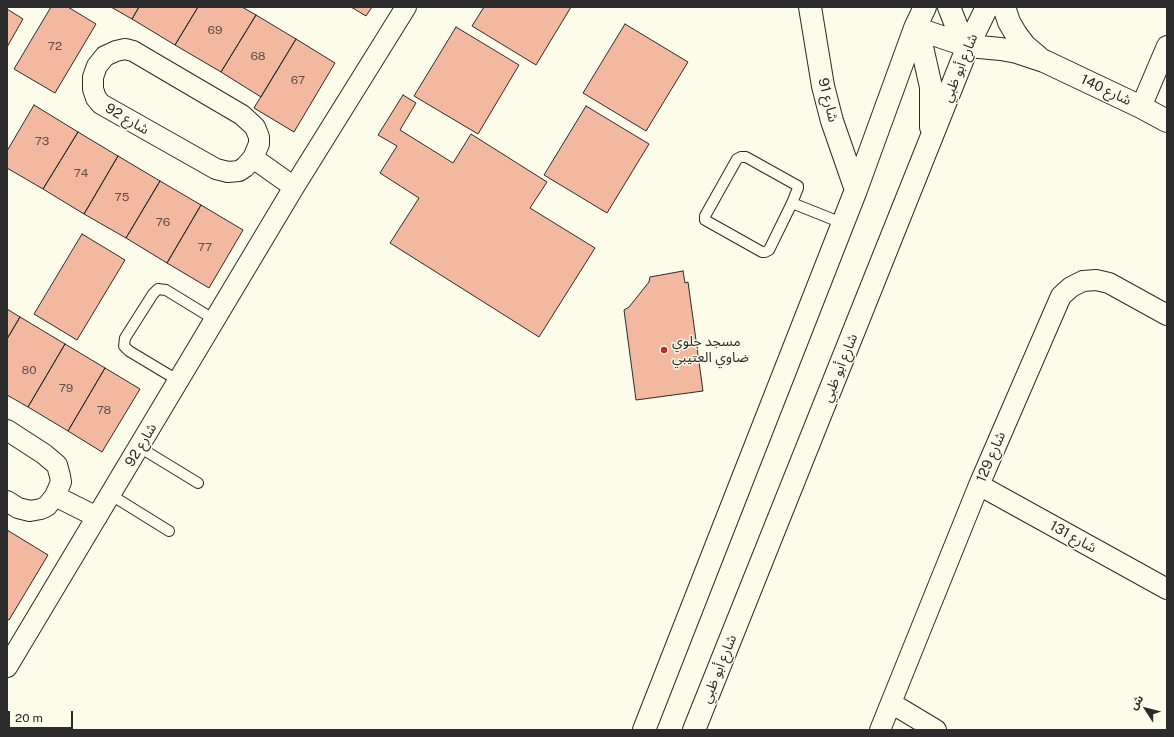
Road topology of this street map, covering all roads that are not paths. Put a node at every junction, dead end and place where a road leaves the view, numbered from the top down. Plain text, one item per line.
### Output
1 (406, 7) edge
2 (810, 7) edge
3 (925, 7) edge
4 (949, 7) edge
5 (987, 7) edge
6 (1004, 7) edge
7 (915, 28) junction
8 (968, 46) junction
9 (1167, 46) edge
10 (1044, 61) junction
11 (1141, 107) junction
12 (1167, 121) edge
13 (929, 146) junction
14 (253, 158) junction
15 (294, 187) junction
16 (856, 190) junction
17 (792, 203) junction
18 (842, 223) junction
19 (1167, 315) edge
20 (215, 320) junction
21 (179, 381) junction
22 (7, 430) edge
23 (139, 447) junction
24 (198, 483) dead end
25 (979, 485) junction
26 (111, 495) junction
27 (55, 496) junction
28 (7, 501) edge
29 (97, 517) junction
30 (169, 531) dead end
31 (1167, 589) edge
32 (7, 667) edge
33 (890, 704) junction
34 (644, 730) edge
35 (694, 730) edge
36 (880, 730) edge
37 (936, 730) edge

1 - 15 street, شارع 92
2 - 16 street, شارع 91
3 - 7 street
4 - 8 street
5 - 8 street, شارع أبو ظبي
6 - 10 street, شارع 140
7 - 8 street, شارع 140
7 - 13 street
7 - 16 street
8 - 10 street, شارع 140
8 - 13 street, شارع أبو ظبي
9 - 11 street
10 - 11 street, شارع 140
11 - 12 street, شارع 140
13 - 35 street, شارع أبو ظبي
14 - 14 street, شارع 92
14 - 15 street
15 - 20 street, شارع 92
16 - 18 street
17 - 17 lane
17 - 18 lane
18 - 34 street
19 - 25 street, شارع 129
20 - 21 street, شارع 92
20 - 21 lane
21 - 23 street, شارع 92
22 - 27 street
23 - 24 lane
23 - 26 street, شارع 92
25 - 31 street, شارع 131
25 - 33 street, شارع 129
26 - 29 street, شارع 92
26 - 30 lane
27 - 28 street
27 - 29 street
29 - 32 street, شارع 92
33 - 36 street, شارع 129
33 - 37 street

